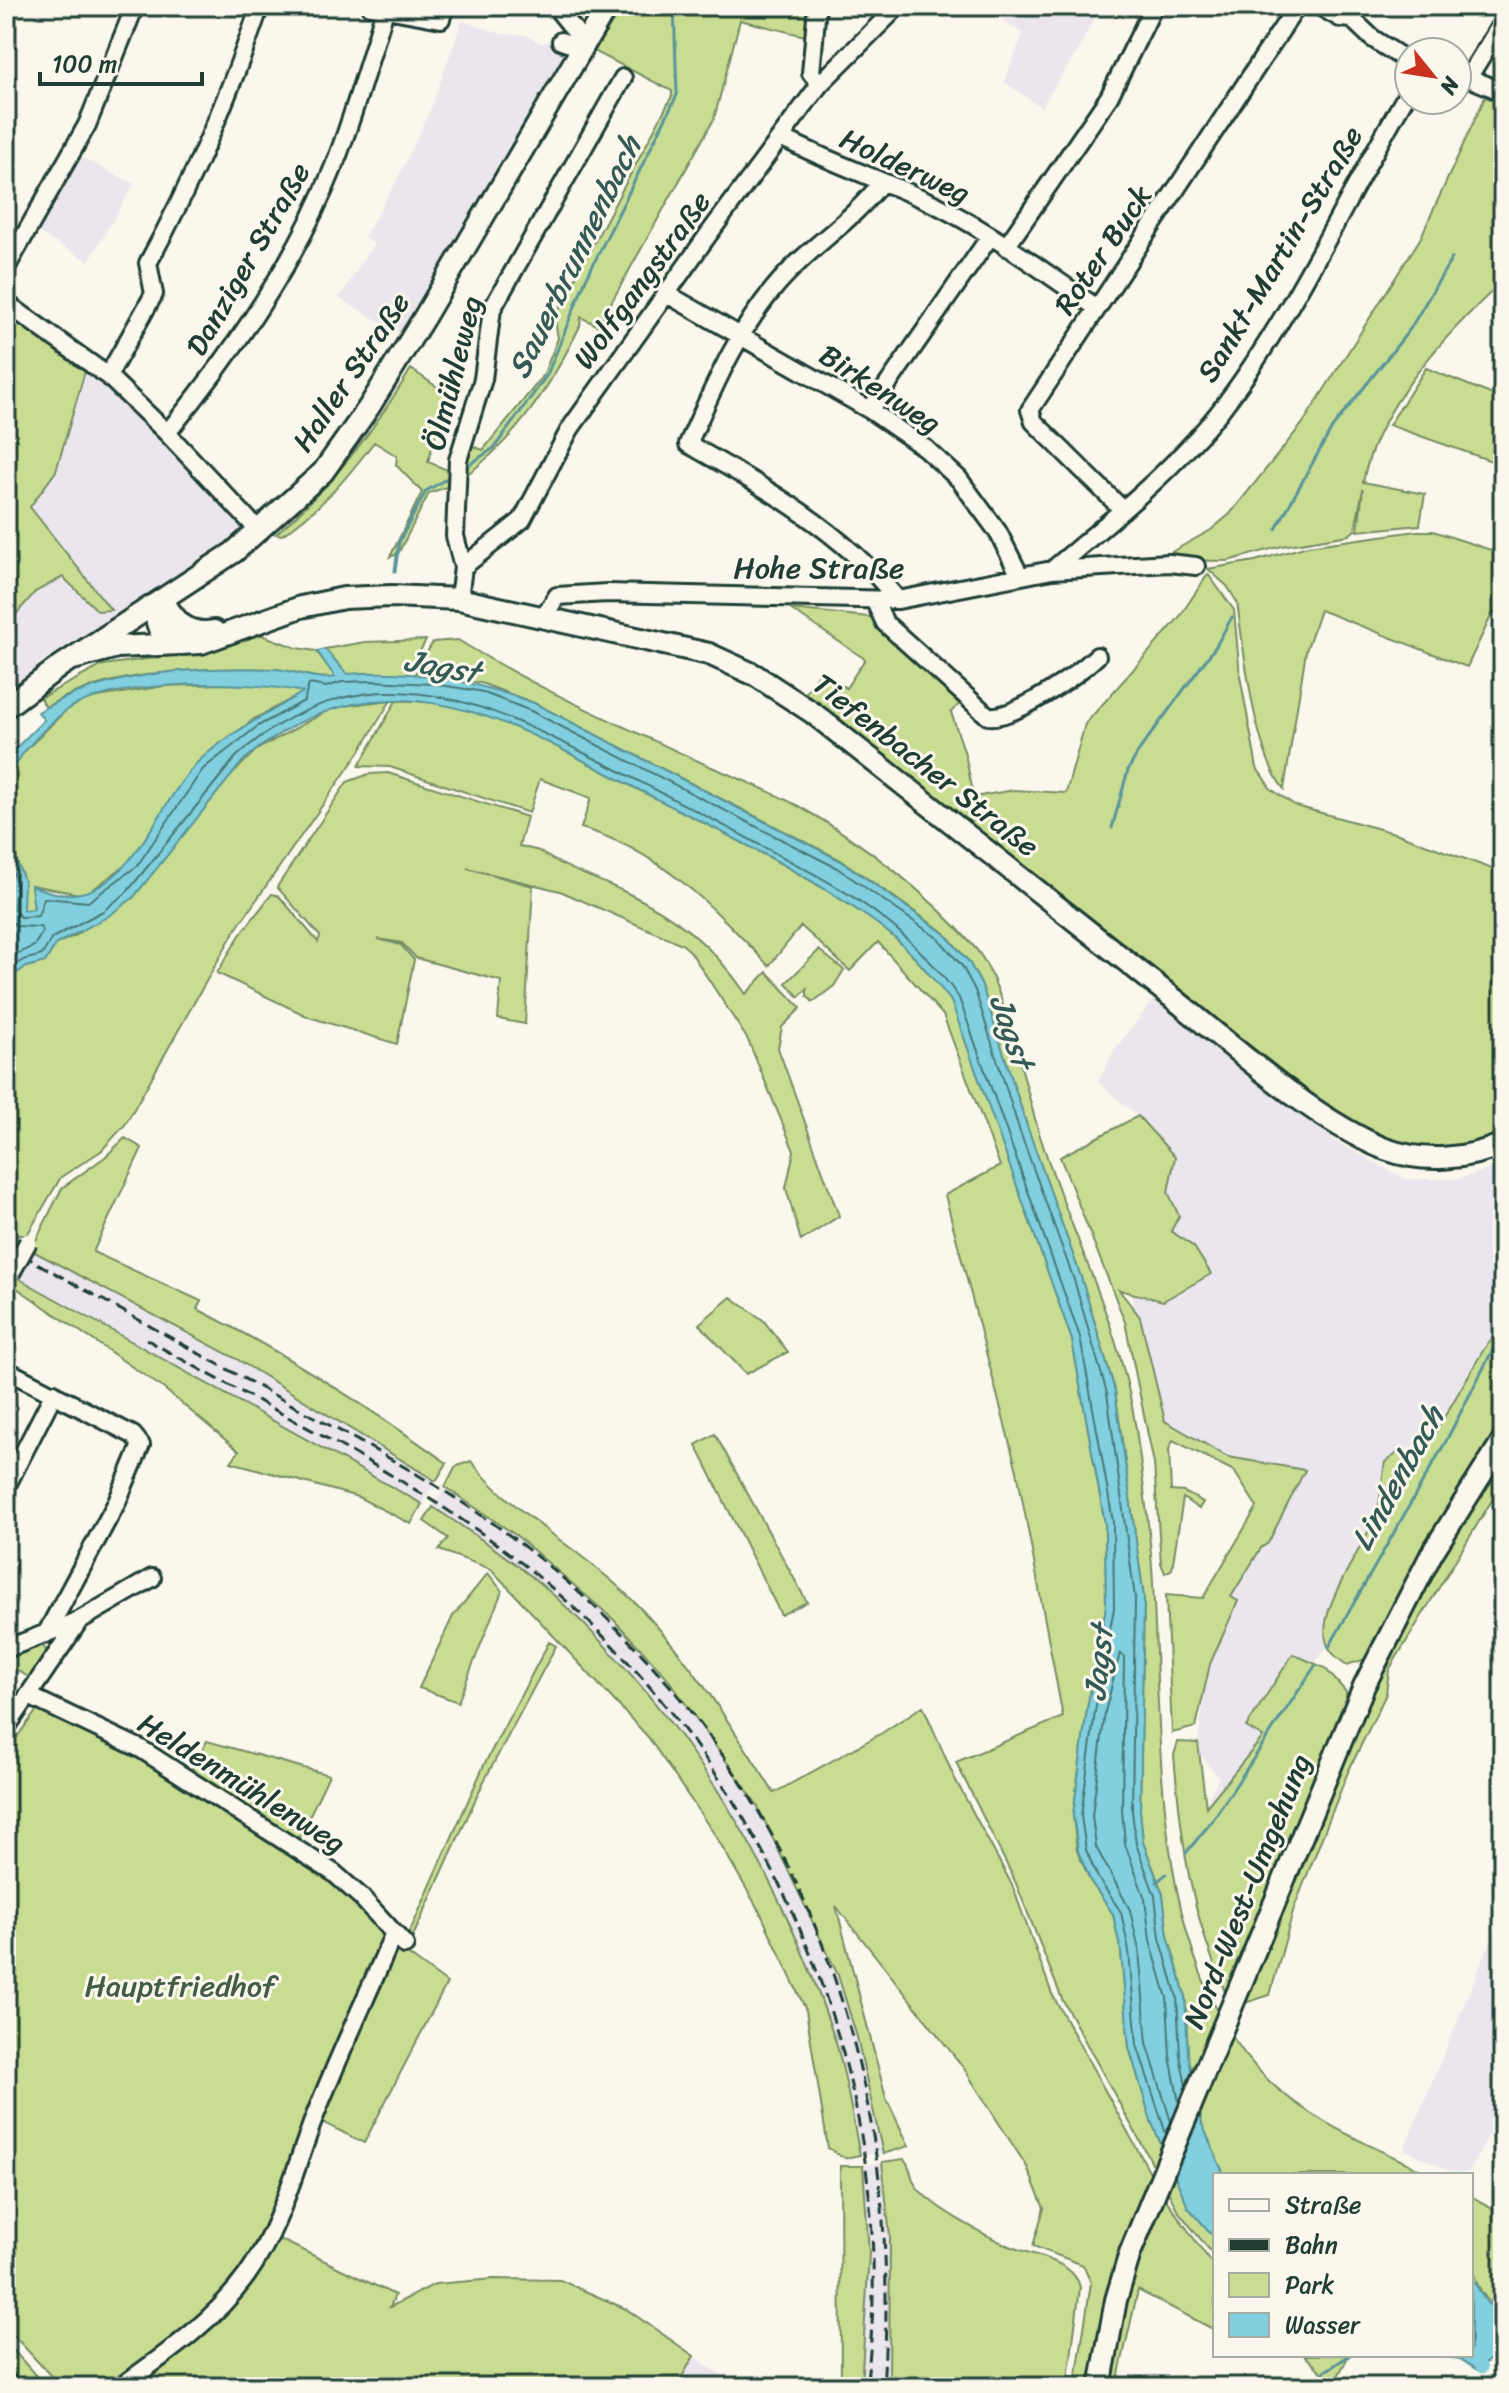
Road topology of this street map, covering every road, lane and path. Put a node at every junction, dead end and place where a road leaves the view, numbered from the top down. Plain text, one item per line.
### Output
1 (135, 6) edge
2 (260, 6) edge
3 (817, 6) edge
4 (898, 6) edge
5 (1154, 6) edge
6 (1297, 6) edge
7 (1319, 6) edge
8 (1364, 6) edge
9 (378, 8) edge
10 (560, 9) edge
11 (443, 12) edge
12 (602, 15) edge
13 (1352, 19) junction
14 (1503, 21) edge
15 (569, 26) junction
16 (1393, 52) edge
17 (579, 54) junction
18 (1473, 62) edge
19 (623, 78) dead end
20 (1473, 80) edge
21 (820, 84) junction
22 (1503, 92) edge
23 (1395, 116) edge
24 (781, 137) junction
25 (881, 183) junction
26 (989, 238) junction
27 (1006, 247) junction
28 (6, 268) edge
29 (667, 294) junction
30 (6, 303) edge
31 (1097, 308) junction
32 (739, 336) junction
33 (108, 376) junction
34 (870, 410) junction
35 (167, 433) junction
36 (1123, 510) junction
37 (260, 532) junction
38 (1196, 566) dead end
39 (463, 567) junction
40 (1052, 570) junction
41 (1020, 576) junction
42 (459, 599) junction
43 (874, 600) junction
44 (898, 600) junction
45 (159, 602) junction
46 (545, 615) junction
47 (241, 628) junction
48 (183, 644) junction
49 (1097, 656) dead end
50 (73, 659) junction
51 (6, 707) edge
52 (1503, 1144) edge
53 (28, 1242) dead end
54 (8, 1276) edge
55 (6, 1370) edge
56 (54, 1393) junction
57 (1503, 1440) edge
58 (6, 1487) edge
59 (152, 1578) dead end
60 (80, 1620) junction
61 (46, 1634) junction
62 (6, 1649) edge
63 (29, 1696) junction
64 (6, 1728) edge
65 (120, 2387) edge
66 (1100, 2387) edge

1 - 28 street
2 - 33 street
3 - 21 street
4 - 21 street, Wolfgangstraße
5 - 27 street
6 - 31 street, Roter Buck
7 - 13 street
8 - 13 street
9 - 11 street
9 - 35 street, Danziger Straße
10 - 15 street
10 - 17 street
12 - 15 street
12 - 17 main road, Haller Straße
13 - 16 street
14 - 18 street
15 - 17 street
17 - 37 main road, Haller Straße
19 - 39 street, Ölmühleweg
20 - 22 street
21 - 24 street, Wolfgangstraße
23 - 36 street, Sankt-Martin-Straße
24 - 25 street, Holderweg
24 - 29 street, Wolfgangstraße
25 - 26 street, Holderweg
25 - 32 street
26 - 27 street, Holderweg
26 - 34 street
27 - 31 street, Holderweg
29 - 32 street, Birkenweg
29 - 39 street, Wolfgangstraße
30 - 33 street
31 - 36 street, Roter Buck
32 - 34 street, Birkenweg
32 - 44 street
33 - 35 street
34 - 41 street, Birkenweg
35 - 37 street
36 - 40 street, Sankt-Martin-Straße
37 - 45 main road, Haller Straße
38 - 40 street, Hohe Straße
39 - 42 street
40 - 41 street, Hohe Straße
41 - 44 street, Hohe Straße
42 - 46 main road, Tiefenbacher Straße
42 - 47 main road, Tiefenbacher Straße
43 - 44 street, Hohe Straße
43 - 46 street, Hohe Straße
43 - 49 street
45 - 47 main road, Tiefenbacher Straße
45 - 48 main road
45 - 50 main road, Haller Straße
46 - 52 main road, Tiefenbacher Straße
47 - 48 main road, Tiefenbacher Straße
48 - 50 main road, Tiefenbacher Straße
50 - 51 main road, Haller Straße
53 - 54 street, bridge
55 - 56 street
56 - 58 street
56 - 61 street
57 - 66 main road, Nord-West-Umgehung
59 - 60 street
60 - 61 street
60 - 63 street
61 - 62 street
63 - 64 street
63 - 65 street, Heldenmühlenweg

